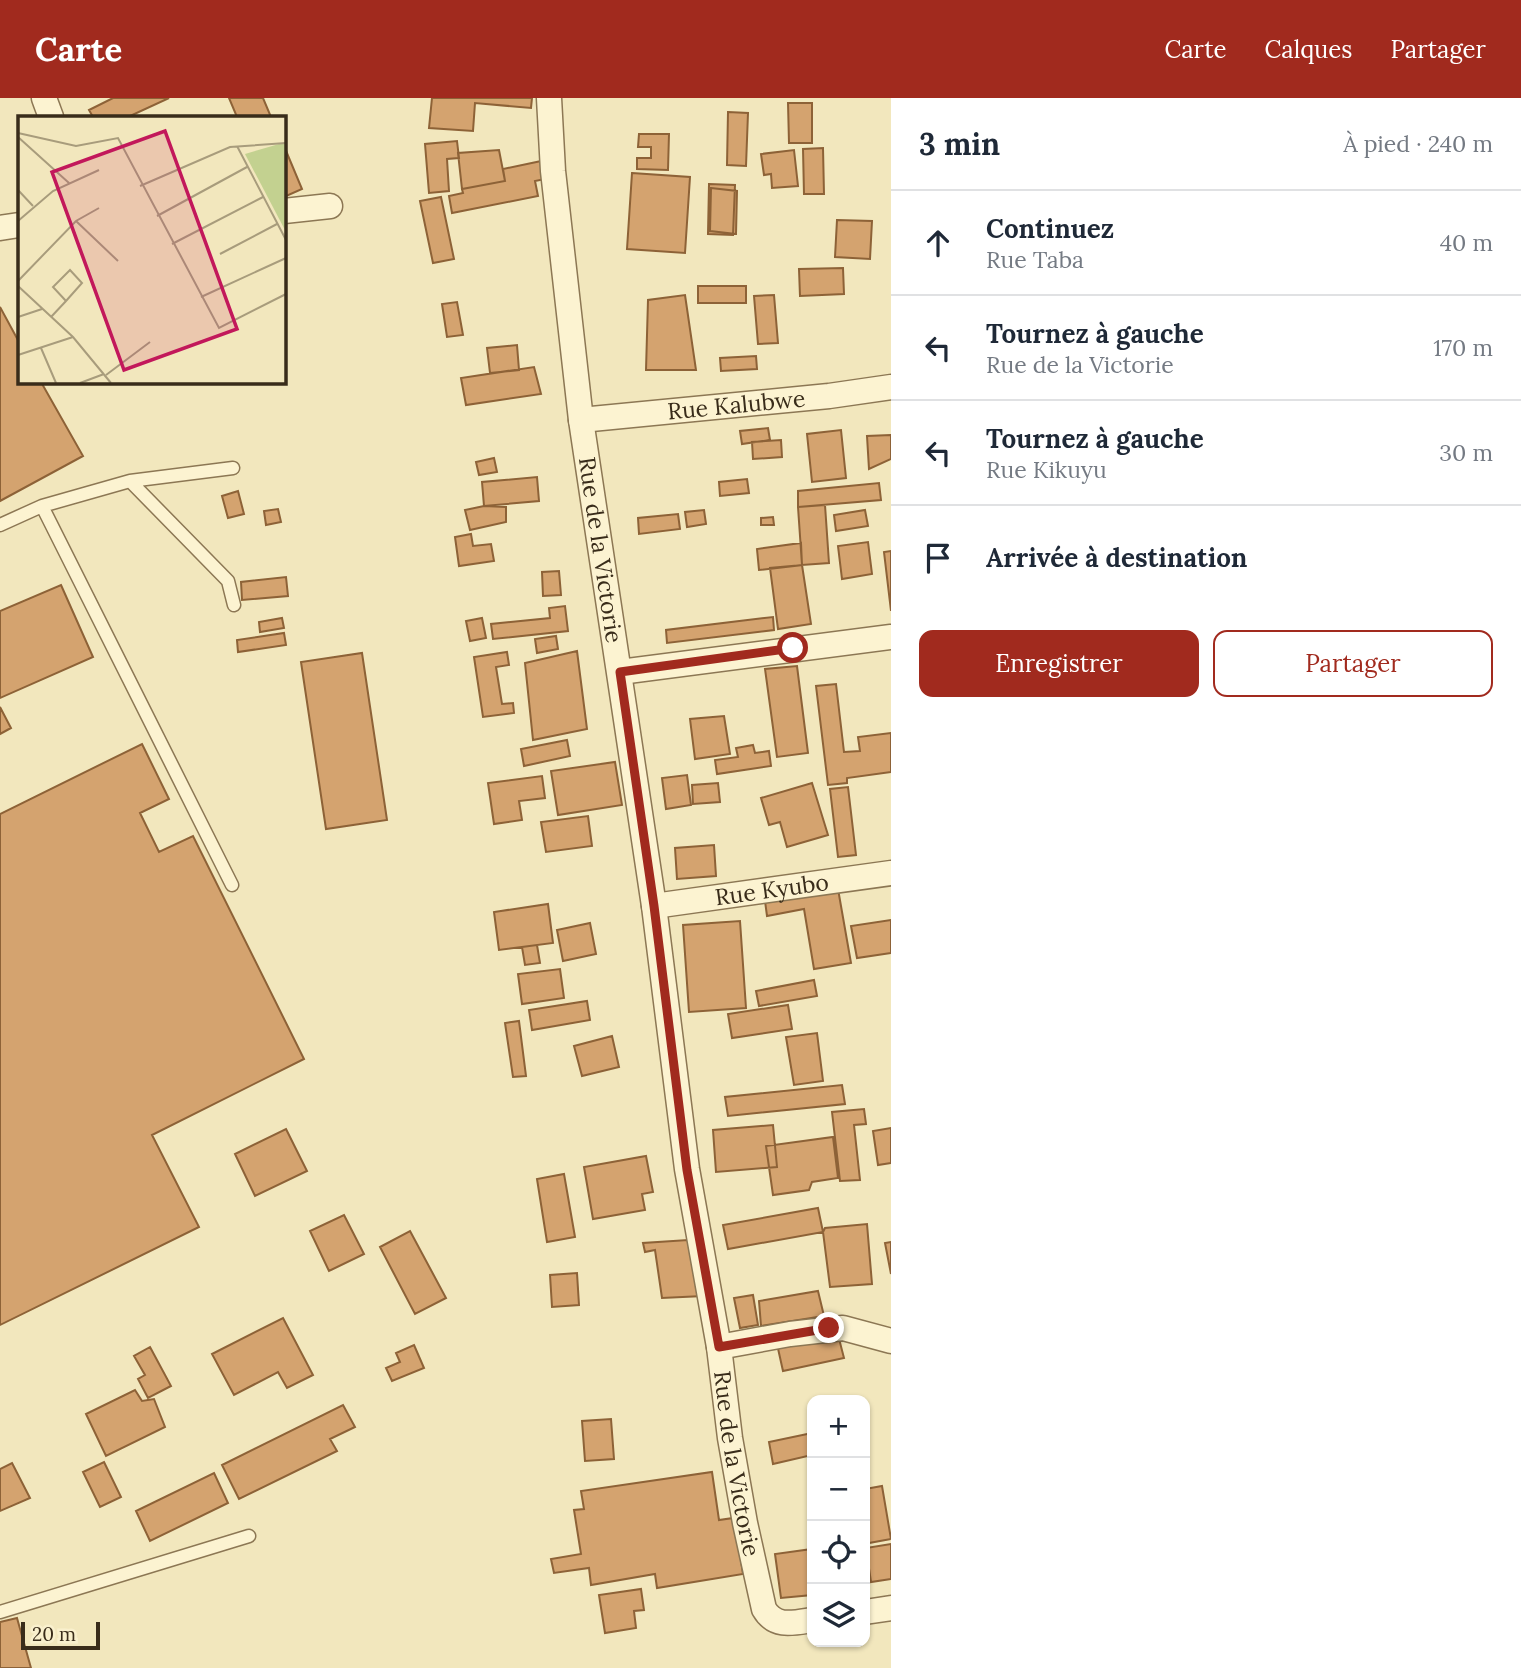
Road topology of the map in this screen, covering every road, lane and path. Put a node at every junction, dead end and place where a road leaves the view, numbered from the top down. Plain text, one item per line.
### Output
1 (44, 98) edge
2 (549, 98) edge
3 (51, 116) edge
4 (330, 206) dead end
5 (285, 211) edge
6 (18, 225) edge
7 (0, 228) edge
8 (891, 387) edge
9 (581, 420) junction
10 (233, 468) dead end
11 (130, 481) junction
12 (42, 506) junction
13 (0, 525) edge
14 (234, 605) dead end
15 (891, 637) edge
16 (620, 672) junction
17 (891, 873) edge
18 (232, 885) dead end
19 (654, 906) junction
20 (891, 1341) edge
21 (719, 1347) junction
22 (249, 1536) dead end
23 (0, 1612) edge
24 (807, 1621) edge

1 - 3 street
2 - 9 street, Rue de la Victorie
4 - 5 street
6 - 7 street
8 - 9 street, Rue Kalubwe
9 - 16 street, Rue de la Victorie
10 - 11 lane
11 - 12 lane
11 - 14 lane
12 - 13 lane
12 - 18 lane
15 - 16 street
16 - 19 street, Rue de la Victorie
17 - 19 street, Rue Kyubo
19 - 21 street, Rue de la Victorie
20 - 21 street
21 - 24 street, Rue de la Victorie
22 - 23 lane

